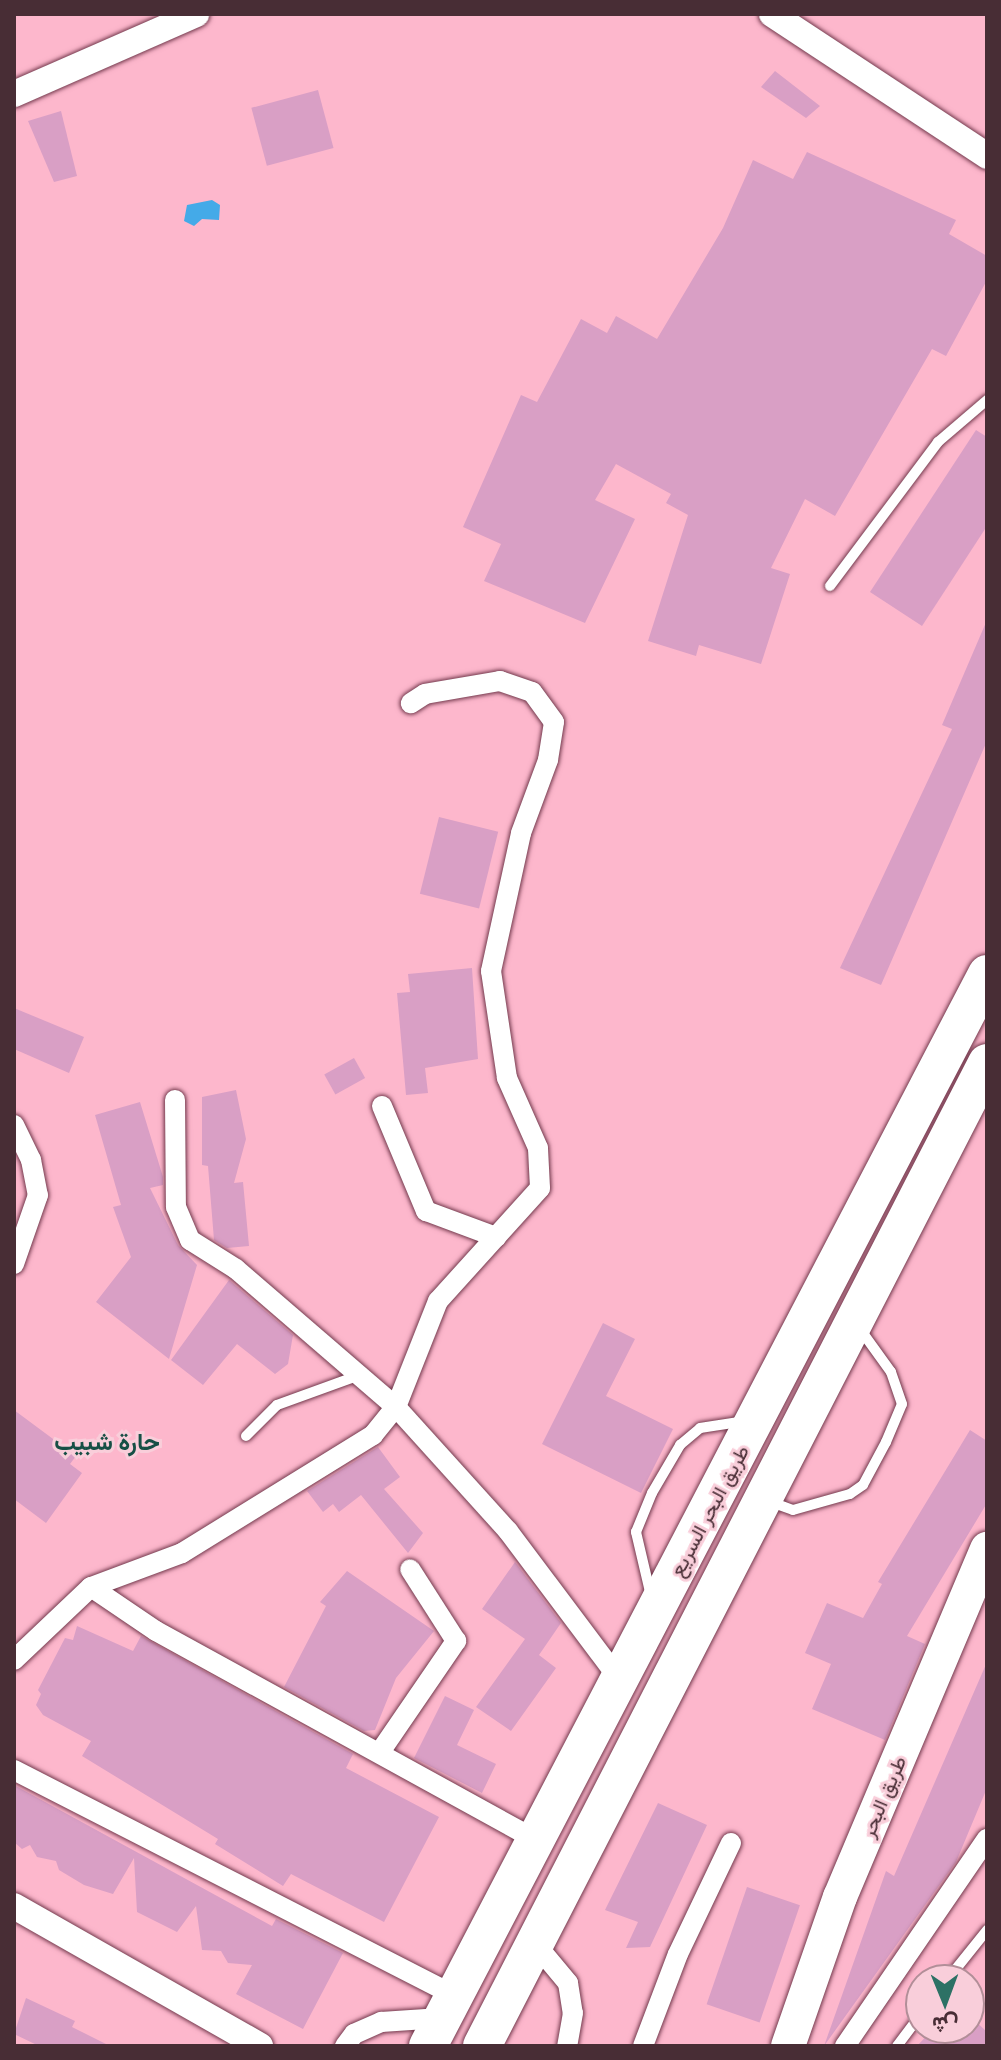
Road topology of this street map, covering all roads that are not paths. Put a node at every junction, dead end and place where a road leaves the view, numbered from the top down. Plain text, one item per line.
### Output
1 (196, 14) edge
2 (772, 14) edge
3 (14, 94) edge
4 (987, 156) edge
5 (987, 400) edge
6 (830, 586) dead end
7 (411, 703) dead end
8 (987, 974) edge
9 (987, 1063) edge
10 (175, 1100) dead end
11 (382, 1106) dead end
12 (14, 1125) edge
13 (496, 1237) junction
14 (14, 1264) edge
15 (856, 1322) junction
16 (362, 1374) junction
17 (396, 1407) junction
18 (755, 1421) junction
19 (246, 1436) dead end
20 (762, 1498) junction
21 (987, 1549) edge
22 (410, 1569) dead end
23 (91, 1587) junction
24 (657, 1609) junction
25 (14, 1660) edge
26 (620, 1680) junction
27 (380, 1752) junction
28 (14, 1770) edge
29 (987, 1839) edge
30 (538, 1841) junction
31 (731, 1843) dead end
32 (14, 1906) edge
33 (987, 1930) edge
34 (533, 1941) junction
35 (960, 1964) edge
36 (440, 2019) edge
37 (260, 2046) edge
38 (345, 2046) edge
39 (482, 2046) edge
40 (567, 2046) edge
41 (643, 2046) edge
42 (788, 2046) edge
43 (845, 2046) edge

1 - 3 street
2 - 4 street
5 - 6 lane
7 - 13 street
8 - 18 highway, طريق البحر السريع
9 - 15 highway, طريق البحر السريع
10 - 16 street
11 - 13 street
12 - 14 street
13 - 17 street
15 - 20 highway, طريق البحر السريع
15 - 20 lane
16 - 17 street
16 - 19 lane
17 - 23 street
17 - 26 street
18 - 24 highway, طريق البحر السريع
18 - 24 lane
20 - 34 highway, طريق البحر السريع
21 - 42 highway, طريق البحر
22 - 27 street
23 - 25 street
23 - 27 street
24 - 26 highway, طريق البحر السريع
26 - 30 highway, طريق البحر السريع
27 - 30 street
28 - 36 street
29 - 43 street
30 - 36 highway, طريق البحر السريع
31 - 41 street
32 - 37 street
33 - 35 lane
34 - 39 highway, طريق البحر السريع
34 - 40 street
36 - 38 street

